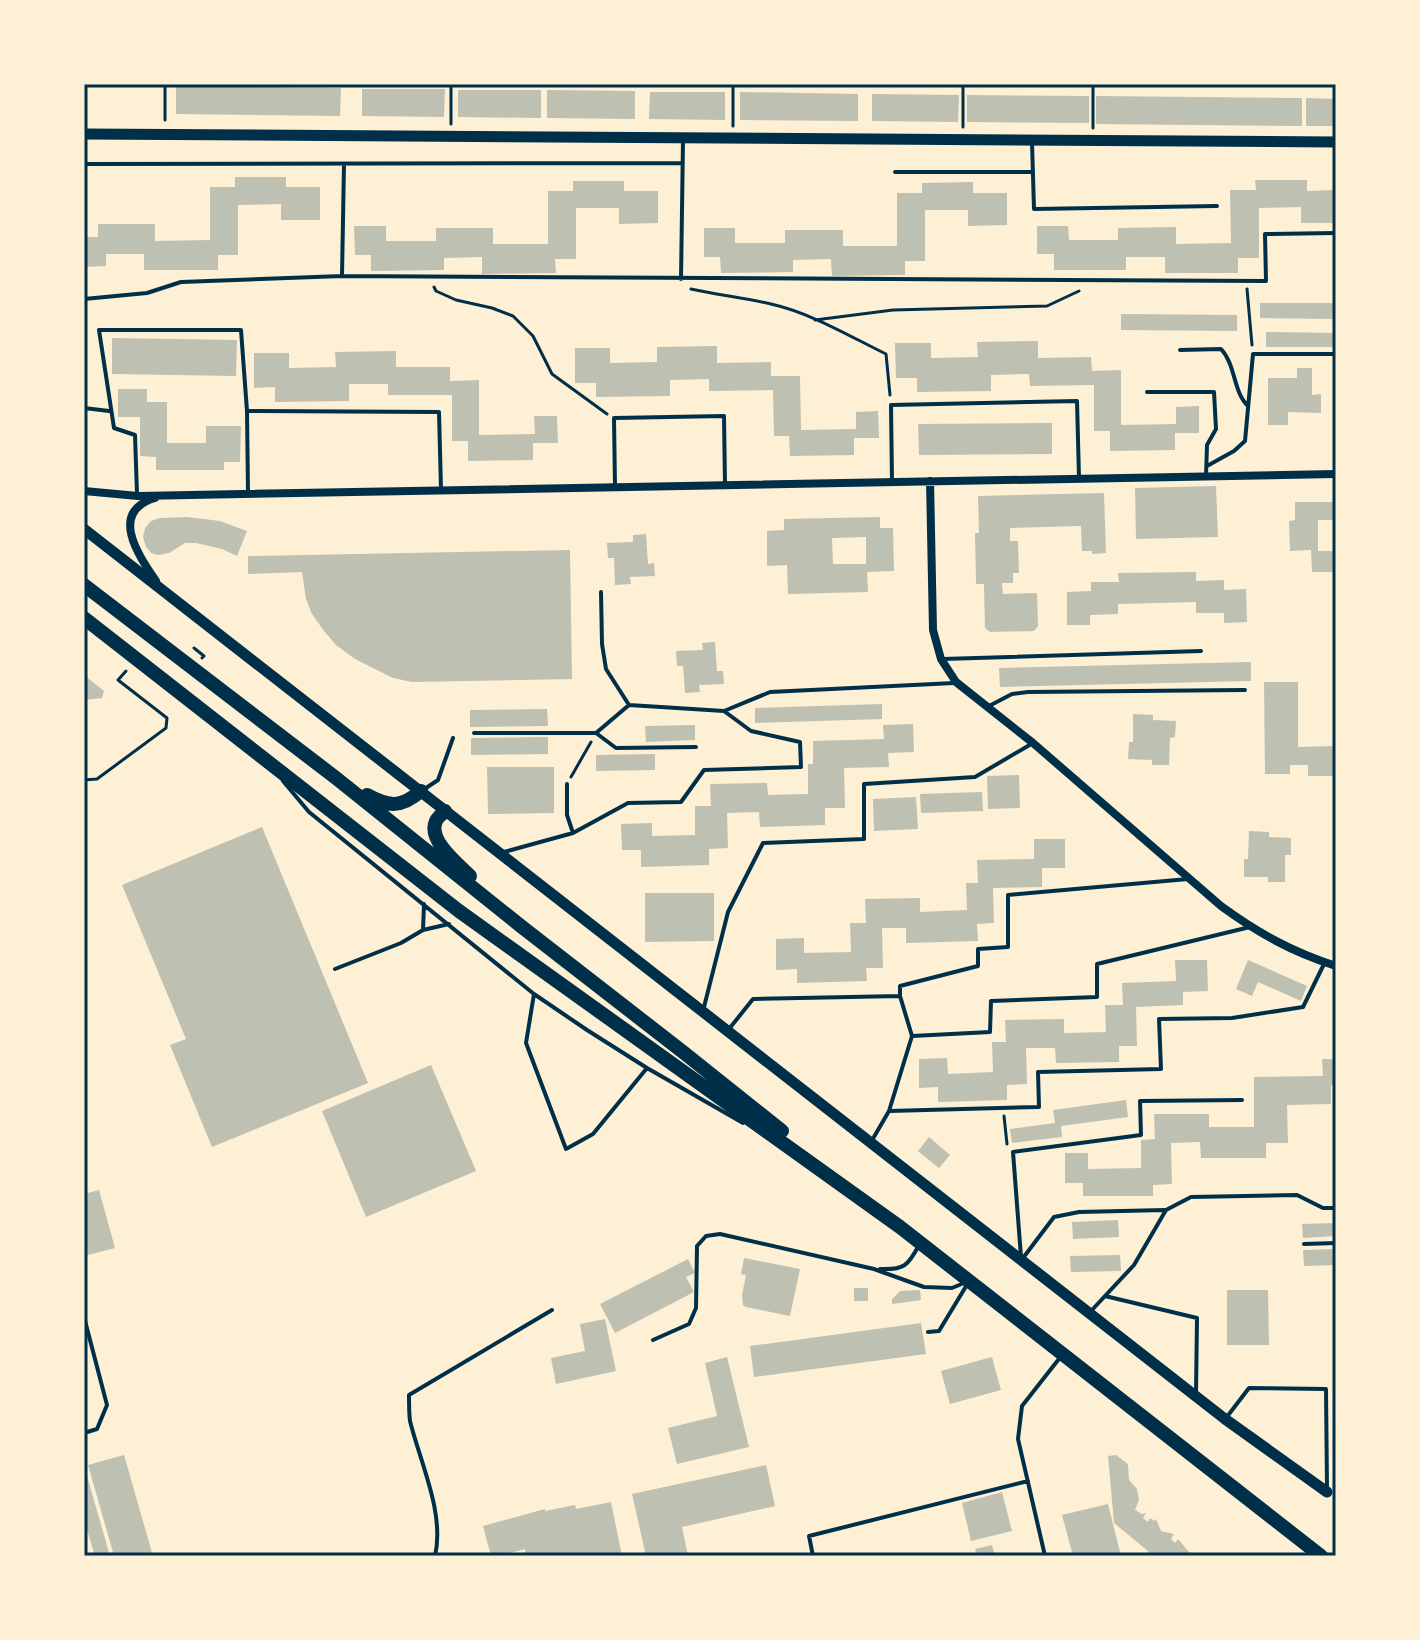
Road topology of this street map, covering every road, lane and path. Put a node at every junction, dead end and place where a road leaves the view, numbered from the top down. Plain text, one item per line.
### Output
1 (165, 84) edge
2 (451, 84) edge
3 (733, 84) edge
4 (963, 84) edge
5 (1093, 84) edge
6 (84, 134) edge
7 (165, 134) junction
8 (451, 136) junction
9 (683, 138) junction
10 (732, 138) junction
11 (963, 139) junction
12 (1032, 140) junction
13 (1093, 140) junction
14 (1336, 142) edge
15 (683, 163) junction
16 (84, 164) edge
17 (344, 164) junction
18 (895, 172) dead end
19 (1033, 172) junction
20 (1217, 206) dead end
21 (1336, 233) edge
22 (342, 276) junction
23 (428, 277) junction
24 (681, 279) junction
25 (1098, 281) junction
26 (1246, 281) junction
27 (84, 299) edge
28 (815, 320) junction
29 (1180, 350) dead end
30 (1253, 354) junction
31 (1336, 354) edge
32 (1147, 392) dead end
33 (891, 405) junction
34 (1248, 406) junction
35 (84, 408) edge
36 (110, 411) junction
37 (247, 411) junction
38 (614, 418) junction
39 (1206, 471) junction
40 (1336, 474) edge
41 (1079, 478) junction
42 (930, 481) junction
43 (892, 482) junction
44 (725, 485) junction
45 (615, 487) junction
46 (84, 491) edge
47 (441, 491) junction
48 (248, 494) junction
49 (138, 496) junction
50 (164, 496) junction
51 (84, 529) edge
52 (84, 585) edge
53 (161, 589) junction
54 (601, 592) dead end
55 (84, 618) edge
56 (194, 648) dead end
57 (1201, 651) dead end
58 (204, 656) dead end
59 (941, 659) junction
60 (118, 680) dead end
61 (956, 682) junction
62 (1245, 690) dead end
63 (629, 705) junction
64 (987, 707) junction
65 (724, 711) junction
66 (474, 733) dead end
67 (596, 733) junction
68 (453, 738) dead end
69 (1033, 743) junction
70 (696, 747) dead end
71 (266, 761) junction
72 (336, 778) junction
73 (84, 780) edge
74 (567, 784) joint
75 (421, 791) junction
76 (445, 811) junction
77 (573, 833) junction
78 (500, 853) junction
79 (1188, 879) junction
80 (424, 904) junction
81 (449, 924) junction
82 (522, 927) junction
83 (1250, 927) junction
84 (423, 930) junction
85 (1325, 962) junction
86 (1336, 966) edge
87 (335, 969) dead end
88 (534, 994) junction
89 (900, 996) junction
90 (703, 1011) junction
91 (727, 1031) junction
92 (912, 1036) junction
93 (647, 1068) junction
94 (1242, 1100) dead end
95 (1003, 1108) junction
96 (889, 1111) junction
97 (871, 1142) junction
98 (1013, 1152) junction
99 (801, 1156) junction
100 (1336, 1208) edge
101 (1166, 1210) junction
102 (900, 1227) junction
103 (920, 1242) junction
104 (1336, 1243) edge
105 (1304, 1244) dead end
106 (1021, 1260) junction
107 (874, 1269) junction
108 (969, 1281) junction
109 (1105, 1296) junction
110 (552, 1310) dead end
111 (1089, 1313) junction
112 (84, 1317) edge
113 (928, 1332) dead end
114 (653, 1340) dead end
115 (1063, 1354) junction
116 (1196, 1396) junction
117 (1225, 1419) junction
118 (84, 1433) edge
119 (1028, 1481) junction
120 (1332, 1492) edge
121 (435, 1556) edge
122 (813, 1556) edge
123 (1045, 1556) edge
124 (1320, 1556) edge

1 - 7 path
2 - 8 path
3 - 10 path
4 - 11 path
5 - 13 path
6 - 7 street
7 - 8 street
8 - 9 street
9 - 10 street
9 - 15 lane
10 - 11 street
11 - 12 street
12 - 13 street
12 - 19 lane
13 - 14 street
15 - 17 lane
15 - 24 lane
16 - 17 lane
17 - 22 lane
18 - 19 lane
19 - 20 lane
21 - 26 lane
22 - 23 lane
22 - 27 lane
23 - 24 lane
23 - 38 path
24 - 25 lane
24 - 28 path
25 - 26 lane
25 - 28 path
26 - 30 path
28 - 33 path
29 - 34 lane
30 - 31 lane
30 - 34 lane
32 - 39 lane
33 - 41 lane
33 - 43 lane
34 - 39 lane
35 - 36 lane
36 - 37 lane
36 - 49 lane
37 - 47 lane
37 - 48 lane
38 - 44 lane
38 - 45 lane
39 - 40 street
39 - 41 street
41 - 42 street
42 - 43 street
42 - 59 street
43 - 44 street
44 - 45 street
45 - 47 street
46 - 49 street
47 - 48 street
48 - 50 street
49 - 50 street
50 - 53 street
51 - 53 street
52 - 72 main road
53 - 75 street
54 - 63 lane
55 - 71 main road
56 - 58 path
57 - 59 lane
59 - 61 street
60 - 73 path
61 - 64 street
61 - 65 lane
62 - 64 lane
63 - 65 lane
63 - 67 lane
64 - 69 street
65 - 77 lane
66 - 67 lane
67 - 70 lane
67 - 74 path
68 - 75 lane
69 - 79 street
69 - 90 lane
71 - 80 lane
71 - 99 main road
72 - 75 main road
72 - 82 main road
74 - 77 lane
75 - 76 street
76 - 78 street
76 - 82 main road
77 - 78 lane
78 - 90 street
79 - 83 street
79 - 89 lane
80 - 81 lane
80 - 84 lane
81 - 84 lane
81 - 88 lane
82 - 102 main road
83 - 85 street
83 - 92 lane
84 - 87 lane
85 - 86 street
85 - 95 lane
88 - 93 lane
88 - 93 lane
89 - 91 lane
89 - 92 lane
90 - 91 street
91 - 97 street
92 - 96 lane
93 - 99 lane
94 - 98 lane
95 - 96 lane
95 - 98 path
96 - 97 lane
97 - 106 street
98 - 106 lane
99 - 102 main road
100 - 101 lane
101 - 106 lane
101 - 109 lane
102 - 103 main road
103 - 107 lane
103 - 108 main road
104 - 105 lane
106 - 111 street
107 - 108 lane
107 - 114 lane
108 - 113 lane
108 - 115 main road
109 - 111 lane
109 - 116 lane
110 - 121 lane
111 - 116 street
112 - 118 lane
115 - 119 lane
115 - 124 main road
116 - 117 street
117 - 120 street
117 - 120 lane
119 - 122 lane
119 - 123 lane

